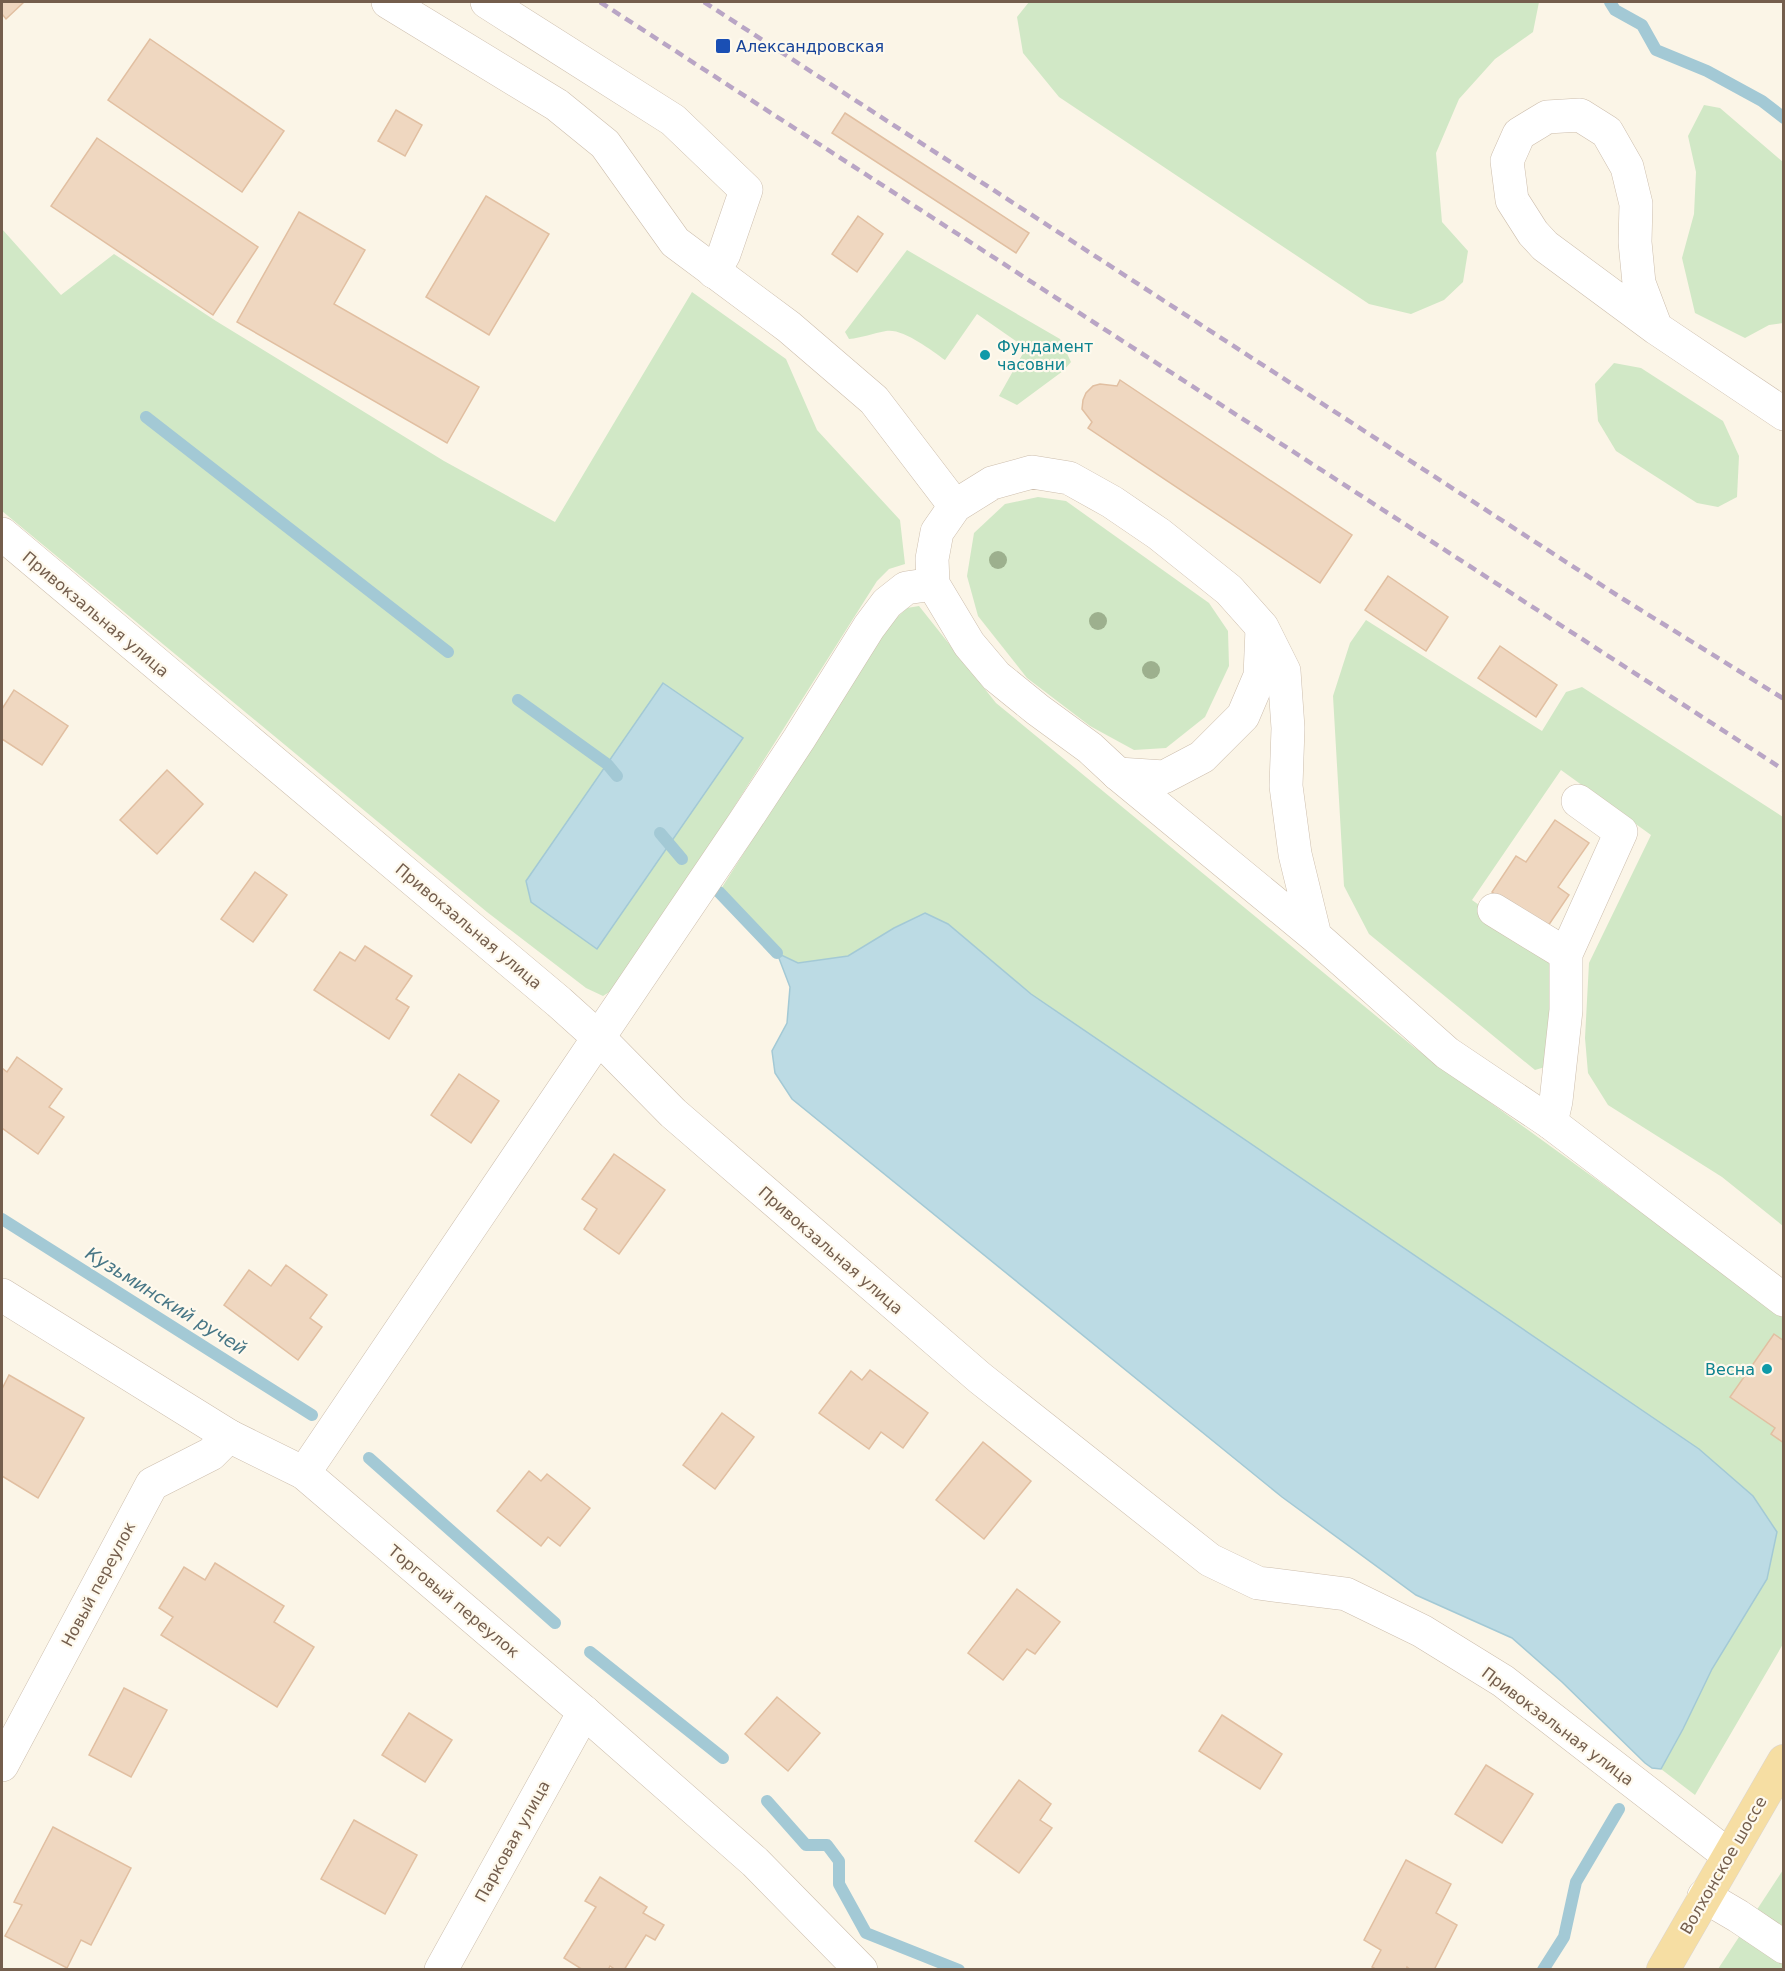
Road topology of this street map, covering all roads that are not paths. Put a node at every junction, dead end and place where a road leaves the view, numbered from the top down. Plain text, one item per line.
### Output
1 (388, 2) edge
2 (487, 2) edge
3 (714, 272) junction
4 (1656, 328) junction
5 (1784, 414) edge
6 (955, 506) junction
7 (2, 534) edge
8 (933, 584) junction
9 (1262, 627) junction
10 (1118, 774) junction
11 (1578, 801) dead end
12 (1494, 910) dead end
13 (1315, 936) junction
14 (1566, 954) junction
15 (599, 1038) junction
16 (1551, 1123) junction
17 (2, 1295) edge
18 (1784, 1300) edge
19 (229, 1436) junction
20 (304, 1473) junction
21 (584, 1712) junction
22 (1784, 1761) edge
23 (2, 1765) edge
24 (1728, 1855) junction
25 (1704, 1896) junction
26 (1784, 1947) edge
27 (441, 1970) edge
28 (861, 1970) edge
29 (1663, 1970) edge

1 - 3 street
2 - 3 street
3 - 6 street
4 - 4 street
4 - 5 street
6 - 8 street
6 - 9 street
7 - 15 street, Привокзальная улица
8 - 10 street
8 - 15 street
9 - 10 street
9 - 13 street
10 - 13 street
11 - 14 street
12 - 14 street
13 - 16 street
14 - 16 street
15 - 20 street
15 - 24 street, Привокзальная улица
16 - 18 street
17 - 19 street, Торговый переулок
19 - 20 street, Торговый переулок
19 - 23 street, Новый переулок
20 - 21 street, Торговый переулок
21 - 27 street, Парковая улица
21 - 28 street, Торговый переулок
22 - 24 main road, Волхонское шоссе
24 - 25 main road, Волхонское шоссе
25 - 26 street
25 - 29 main road, Волхонское шоссе

